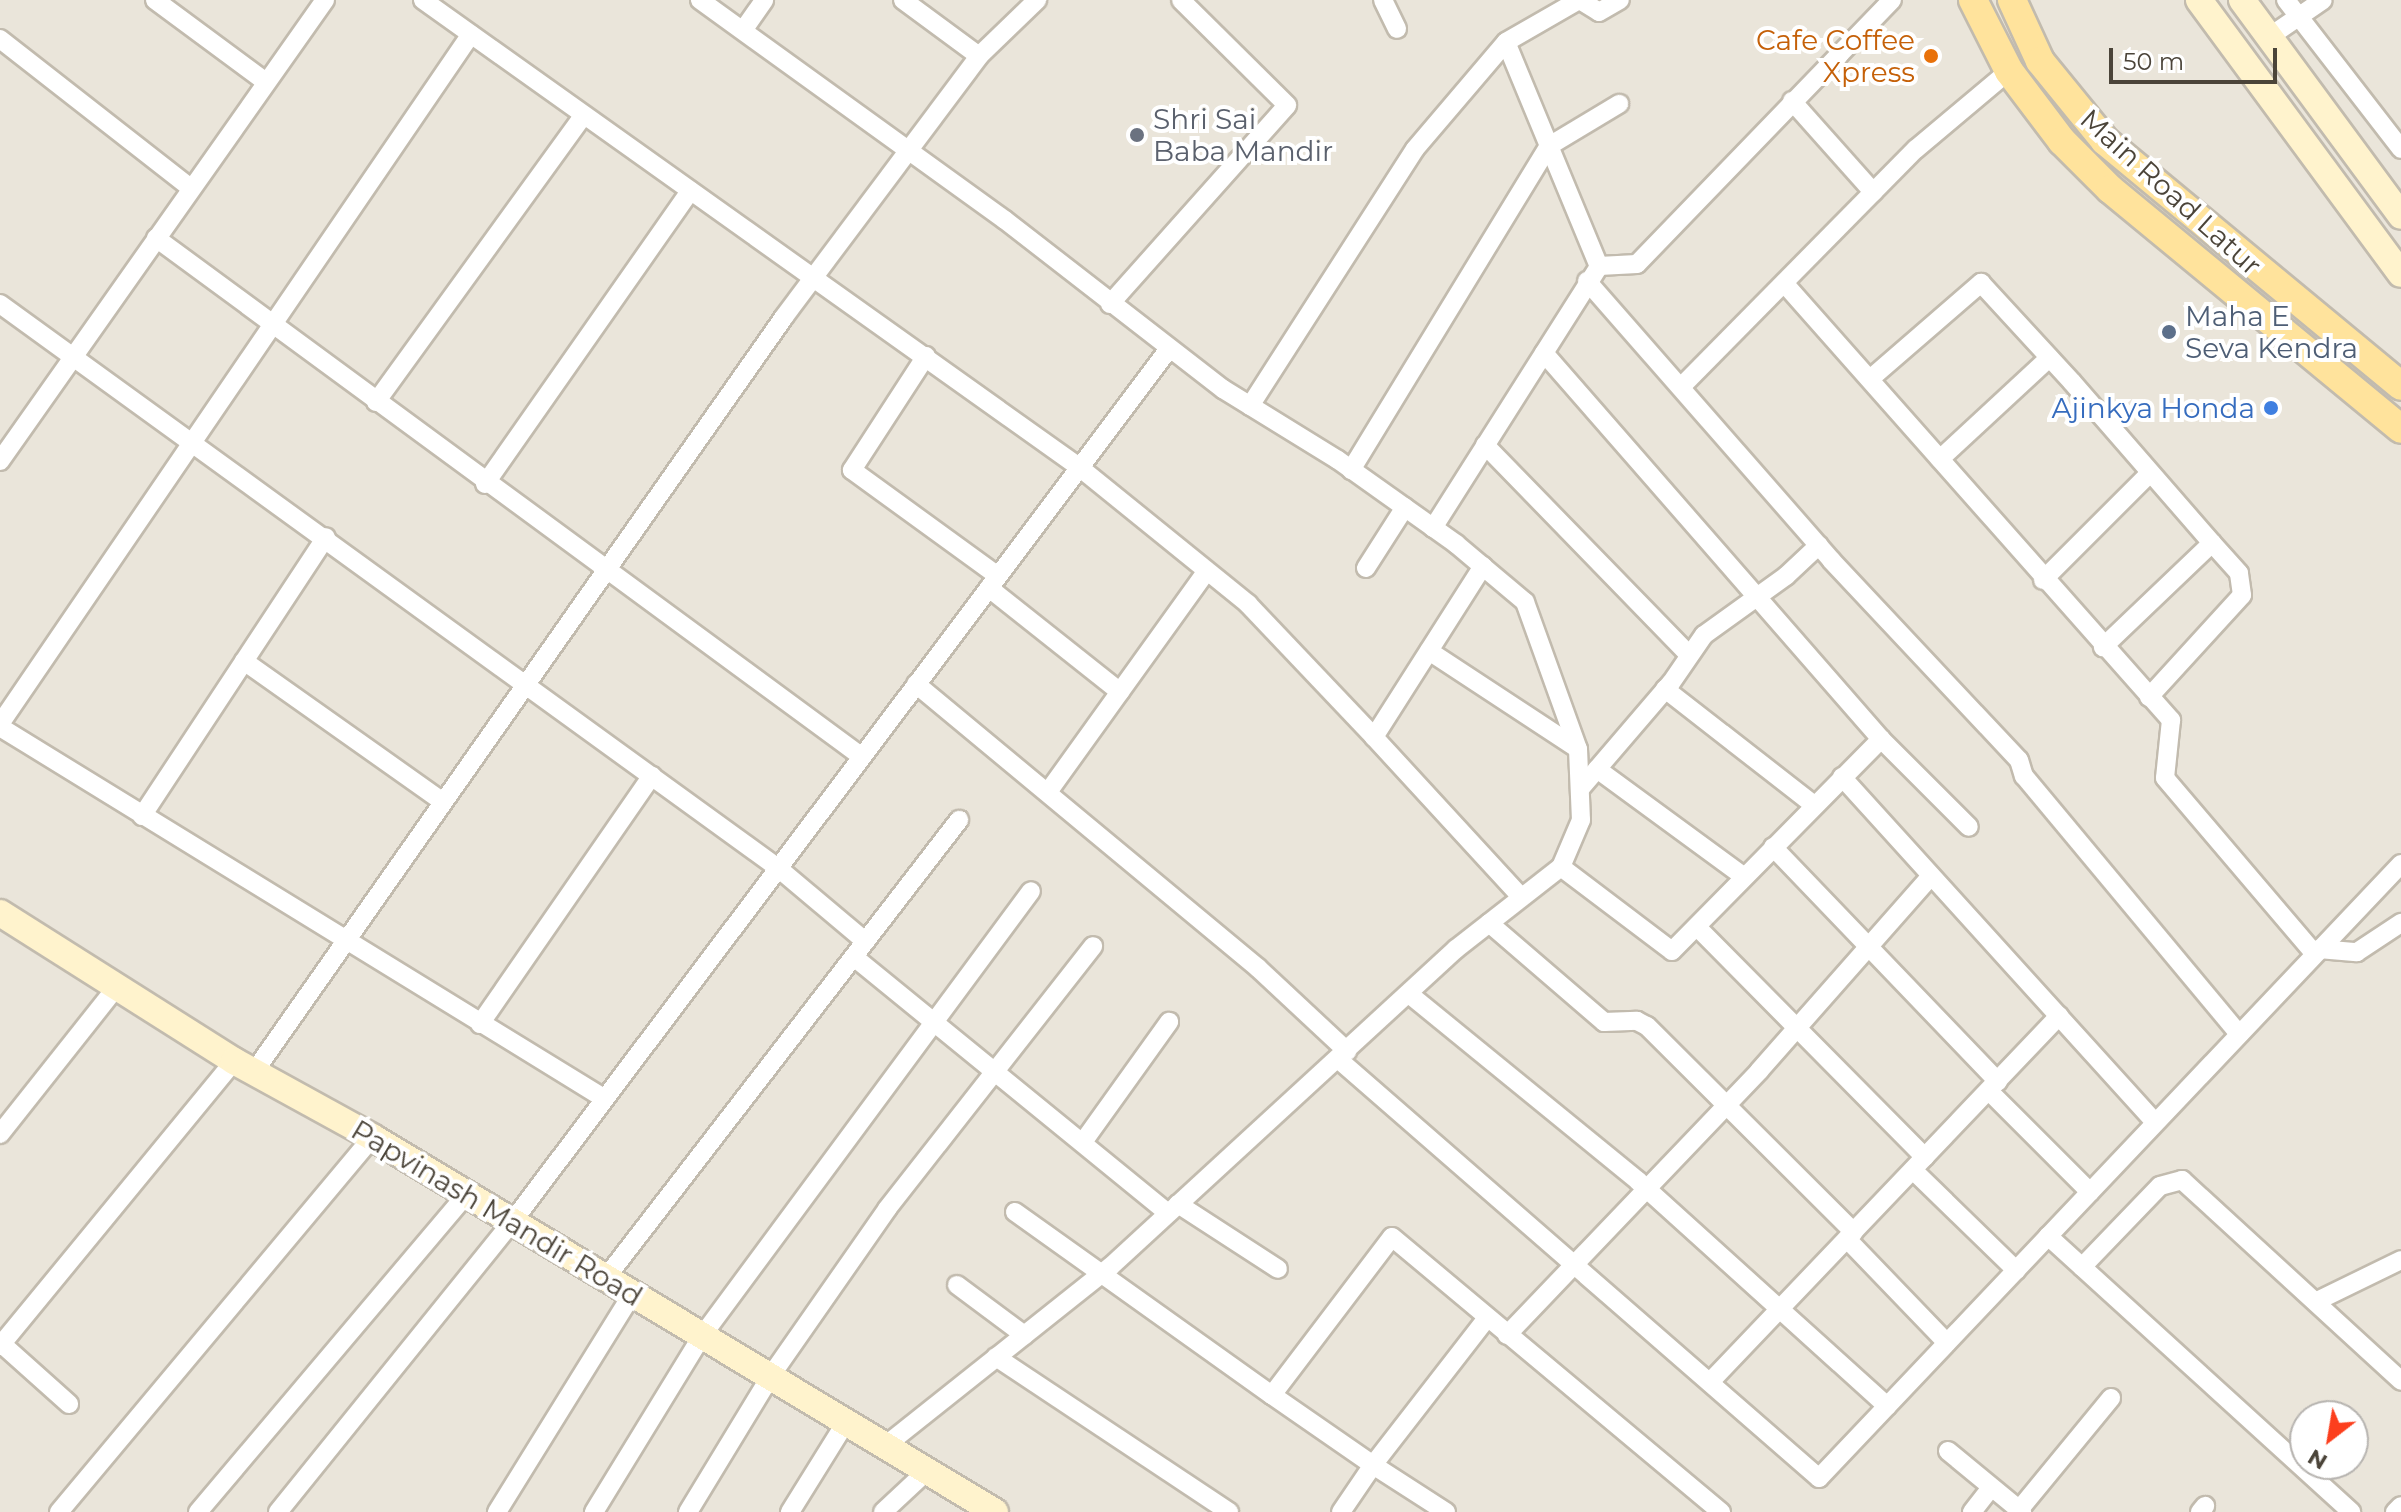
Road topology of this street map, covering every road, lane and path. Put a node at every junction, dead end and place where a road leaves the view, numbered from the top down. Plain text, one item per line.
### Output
1 (155, 0) edge
2 (325, 0) edge
3 (423, 0) edge
4 (700, 0) edge
5 (764, 0) edge
6 (903, 0) edge
7 (1037, 0) edge
8 (1181, 0) edge
9 (1383, 0) edge
10 (1580, 0) edge
11 (1620, 0) edge
12 (1892, 0) edge
13 (1973, 0) edge
14 (2012, 0) edge
15 (2199, 0) edge
16 (2242, 0) edge
17 (2286, 0) edge
18 (2323, 0) edge
19 (2298, 18) junction
20 (744, 29) junction
21 (1397, 29) dead end
22 (471, 34) junction
23 (2269, 37) junction
24 (0, 39) edge
25 (1506, 42) junction
26 (979, 56) junction
27 (2009, 71) junction
28 (266, 82) junction
29 (1792, 101) junction
30 (1619, 104) dead end
31 (584, 115) junction
32 (1549, 146) junction
33 (2401, 149) edge
34 (906, 153) junction
35 (191, 188) junction
36 (690, 191) junction
37 (1873, 192) junction
38 (2401, 216) edge
39 (156, 238) junction
40 (1593, 274) junction
41 (2401, 274) edge
42 (814, 277) junction
43 (1784, 283) junction
44 (0, 304) edge
45 (1110, 304) junction
46 (272, 325) junction
47 (1169, 349) junction
48 (1544, 353) junction
49 (75, 354) junction
50 (926, 356) junction
51 (2049, 358) junction
52 (1870, 379) junction
53 (2401, 386) edge
54 (1681, 387) junction
55 (376, 402) junction
56 (1250, 406) junction
57 (2401, 429) edge
58 (193, 440) junction
59 (1485, 445) junction
60 (1940, 459) junction
61 (0, 461) edge
62 (1079, 467) junction
63 (1351, 470) junction
64 (2150, 473) junction
65 (485, 484) junction
66 (1405, 507) junction
67 (1433, 528) junction
68 (326, 537) junction
69 (2212, 543) junction
70 (1819, 545) junction
71 (1483, 566) junction
72 (1366, 568) dead end
73 (1207, 571) junction
74 (606, 573) junction
75 (2043, 580) junction
76 (994, 582) junction
77 (1758, 596) junction
78 (2103, 647) junction
79 (1429, 651) junction
80 (1688, 654) junction
81 (244, 661) junction
82 (526, 684) junction
83 (916, 684) junction
84 (1665, 689) junction
85 (1120, 692) junction
86 (2149, 697) junction
87 (0, 726) edge
88 (1374, 737) junction
89 (1881, 739) junction
90 (1578, 749) junction
91 (861, 756) junction
92 (1597, 769) junction
93 (652, 776) junction
94 (1842, 777) junction
95 (1580, 789) junction
96 (1048, 792) junction
97 (443, 802) junction
98 (1814, 805) junction
99 (142, 816) junction
100 (959, 820) dead end
101 (1969, 827) dead end
102 (1773, 847) junction
103 (2401, 864) edge
104 (1561, 867) junction
105 (778, 868) junction
106 (1743, 876) junction
107 (1931, 876) junction
108 (1031, 891) dead end
109 (1521, 897) junction
110 (0, 913) edge
111 (1489, 923) junction
112 (2401, 923) edge
113 (1699, 929) junction
114 (344, 941) junction
115 (865, 941) junction
116 (1093, 946) dead end
117 (1866, 947) junction
118 (2317, 951) junction
119 (854, 957) junction
120 (119, 984) junction
121 (1409, 994) junction
122 (2059, 1016) junction
123 (935, 1021) junction
124 (1169, 1022) dead end
125 (480, 1024) junction
126 (1799, 1026) junction
127 (2239, 1034) junction
128 (1343, 1055) junction
129 (244, 1067) junction
130 (998, 1070) junction
131 (1993, 1086) junction
132 (602, 1097) junction
133 (1727, 1104) junction
134 (2155, 1122) junction
135 (1, 1129) edge
136 (372, 1137) junction
137 (1083, 1142) junction
138 (1919, 1164) junction
139 (1645, 1188) junction
140 (2090, 1192) junction
141 (467, 1194) junction
142 (1173, 1208) junction
143 (1015, 1212) dead end
144 (513, 1221) junction
145 (1850, 1236) junction
146 (2048, 1236) junction
147 (2401, 1260) edge
148 (1576, 1263) junction
149 (2082, 1267) junction
150 (1278, 1269) dead end
151 (2016, 1270) junction
152 (1103, 1272) junction
153 (605, 1279) junction
154 (957, 1285) dead end
155 (632, 1294) junction
156 (2317, 1301) junction
157 (1780, 1309) junction
158 (1487, 1318) junction
159 (1024, 1335) junction
160 (1507, 1335) junction
161 (702, 1336) junction
162 (1947, 1343) junction
163 (1, 1345) edge
164 (996, 1357) junction
165 (770, 1377) junction
166 (2401, 1381) edge
167 (1710, 1382) junction
168 (1272, 1395) junction
169 (2111, 1398) dead end
170 (69, 1404) dead end
171 (1887, 1406) junction
172 (846, 1422) junction
173 (885, 1446) junction
174 (1948, 1451) dead end
175 (1373, 1465) junction
176 (927, 1471) junction
177 (1991, 1488) junction
178 (2401, 1506) edge
179 (2020, 1511) edge
180 (59, 1512) edge
181 (198, 1512) edge
182 (278, 1512) edge
183 (497, 1512) edge
184 (594, 1512) edge
185 (688, 1512) edge
186 (790, 1512) edge
187 (883, 1512) edge
188 (995, 1512) edge
189 (1229, 1512) edge
190 (1341, 1512) edge
191 (1446, 1512) edge
192 (1721, 1512) edge
193 (1972, 1512) edge
194 (2351, 1512) edge
195 (2395, 1512) edge

1 - 28 street
2 - 28 street
3 - 22 street
4 - 20 street
5 - 20 street
6 - 26 street
7 - 26 street
8 - 45 street
9 - 21 street
10 - 11 street
10 - 25 street
12 - 29 street
13 - 27 main road, Main Road Latur
14 - 53 main road, Main Road Latur
15 - 41 street
16 - 23 street
17 - 19 street
18 - 19 street
19 - 23 street
19 - 33 street
20 - 34 street
22 - 31 street
22 - 46 street
23 - 38 street
24 - 35 street
25 - 32 street
25 - 56 street
26 - 34 street
27 - 37 street
27 - 57 main road, Main Road Latur
28 - 35 street
29 - 37 street
29 - 40 street
30 - 32 street
31 - 36 street
31 - 55 street
32 - 40 street
32 - 63 street
34 - 42 street
34 - 45 street
35 - 39 street
36 - 42 street
36 - 65 street
37 - 43 street
39 - 46 street
39 - 49 street
40 - 48 street
40 - 54 street
42 - 50 street
42 - 74 street
43 - 52 street
43 - 54 street
44 - 49 street
45 - 47 street
46 - 55 street
46 - 58 street
47 - 56 street
47 - 62 street
48 - 59 street
48 - 77 street
49 - 58 street
49 - 61 street
50 - 62 street
50 - 76 street
51 - 52 street
51 - 60 street
51 - 64 street
52 - 60 street
54 - 70 street
55 - 65 street
56 - 63 street
58 - 68 street
58 - 87 street
59 - 67 street
59 - 80 street
60 - 75 street
62 - 73 street
62 - 76 street
63 - 66 street
64 - 69 street
64 - 75 street
65 - 74 street
66 - 67 street
66 - 72 street
67 - 71 street
68 - 81 street
68 - 82 street
69 - 78 street
69 - 86 street
70 - 77 street
70 - 127 street
71 - 79 street
71 - 90 street
73 - 85 street
73 - 88 street
74 - 82 street
74 - 91 street
75 - 78 street
76 - 83 street
76 - 85 street
77 - 80 street
77 - 89 street
78 - 86 street
79 - 88 street
79 - 90 street
80 - 84 street
81 - 97 street
81 - 99 street
82 - 93 street
82 - 97 street
83 - 91 street
83 - 96 street
84 - 92 street
84 - 98 street
85 - 96 street
86 - 118 street
87 - 99 street
88 - 109 street
89 - 94 street
89 - 101 street
90 - 95 street
91 - 105 street
92 - 95 street
92 - 106 street
93 - 105 street
93 - 125 street
94 - 98 street
94 - 107 street
95 - 104 street
96 - 128 street
97 - 114 street
98 - 102 street
99 - 114 street
100 - 115 street
102 - 106 street
102 - 117 street
103 - 118 street
104 - 109 street
104 - 113 street
105 - 115 street
105 - 132 street
106 - 113 street
107 - 117 street
107 - 122 street
108 - 123 street
109 - 111 street
110 - 120 street, Papvinash Mandir Road
111 - 121 street
111 - 133 street
112 - 118 street
113 - 126 street
114 - 125 street
114 - 129 street
115 - 119 street
116 - 130 street
117 - 126 street
117 - 131 street
118 - 127 street
119 - 123 street
119 - 153 street
120 - 129 street, Papvinash Mandir Road
120 - 135 street
121 - 128 street
121 - 139 street
122 - 131 street
122 - 134 street
123 - 130 street
123 - 161 street
124 - 137 street
125 - 132 street
126 - 133 street
126 - 138 street
127 - 134 street
128 - 142 street
128 - 148 street
129 - 136 street, Papvinash Mandir Road
129 - 163 street
130 - 137 street
130 - 165 street
131 - 138 street
131 - 140 street
132 - 144 street
133 - 139 street
133 - 145 street
134 - 140 street
136 - 141 street, Papvinash Mandir Road
136 - 180 street
137 - 142 street
138 - 145 street
138 - 151 street
139 - 148 street
139 - 157 street
140 - 146 street
141 - 144 street, Papvinash Mandir Road
141 - 181 street
142 - 150 street
142 - 152 street
143 - 152 street
144 - 153 street, Papvinash Mandir Road
144 - 182 street
145 - 157 street
145 - 162 street
146 - 149 street
146 - 151 street
147 - 156 street
148 - 160 street
148 - 167 street
149 - 156 street
149 - 194 street
151 - 162 street
152 - 159 street
152 - 168 street
153 - 155 street, Papvinash Mandir Road
154 - 159 street
155 - 161 street, Papvinash Mandir Road
155 - 183 street
156 - 166 street
157 - 167 street
157 - 171 street
158 - 160 street
158 - 168 street
158 - 175 street
159 - 164 street
160 - 192 street
161 - 165 street, Papvinash Mandir Road
161 - 184 street
162 - 171 street
163 - 170 street
164 - 173 street
164 - 189 street
165 - 172 street, Papvinash Mandir Road
165 - 185 street
167 - 171 street
168 - 175 street
169 - 179 street
172 - 173 street, Papvinash Mandir Road
172 - 186 street
173 - 176 street, Papvinash Mandir Road
174 - 177 street
175 - 190 street
175 - 191 street
176 - 187 street
176 - 188 street, Papvinash Mandir Road
177 - 179 street
177 - 193 street
178 - 195 street

